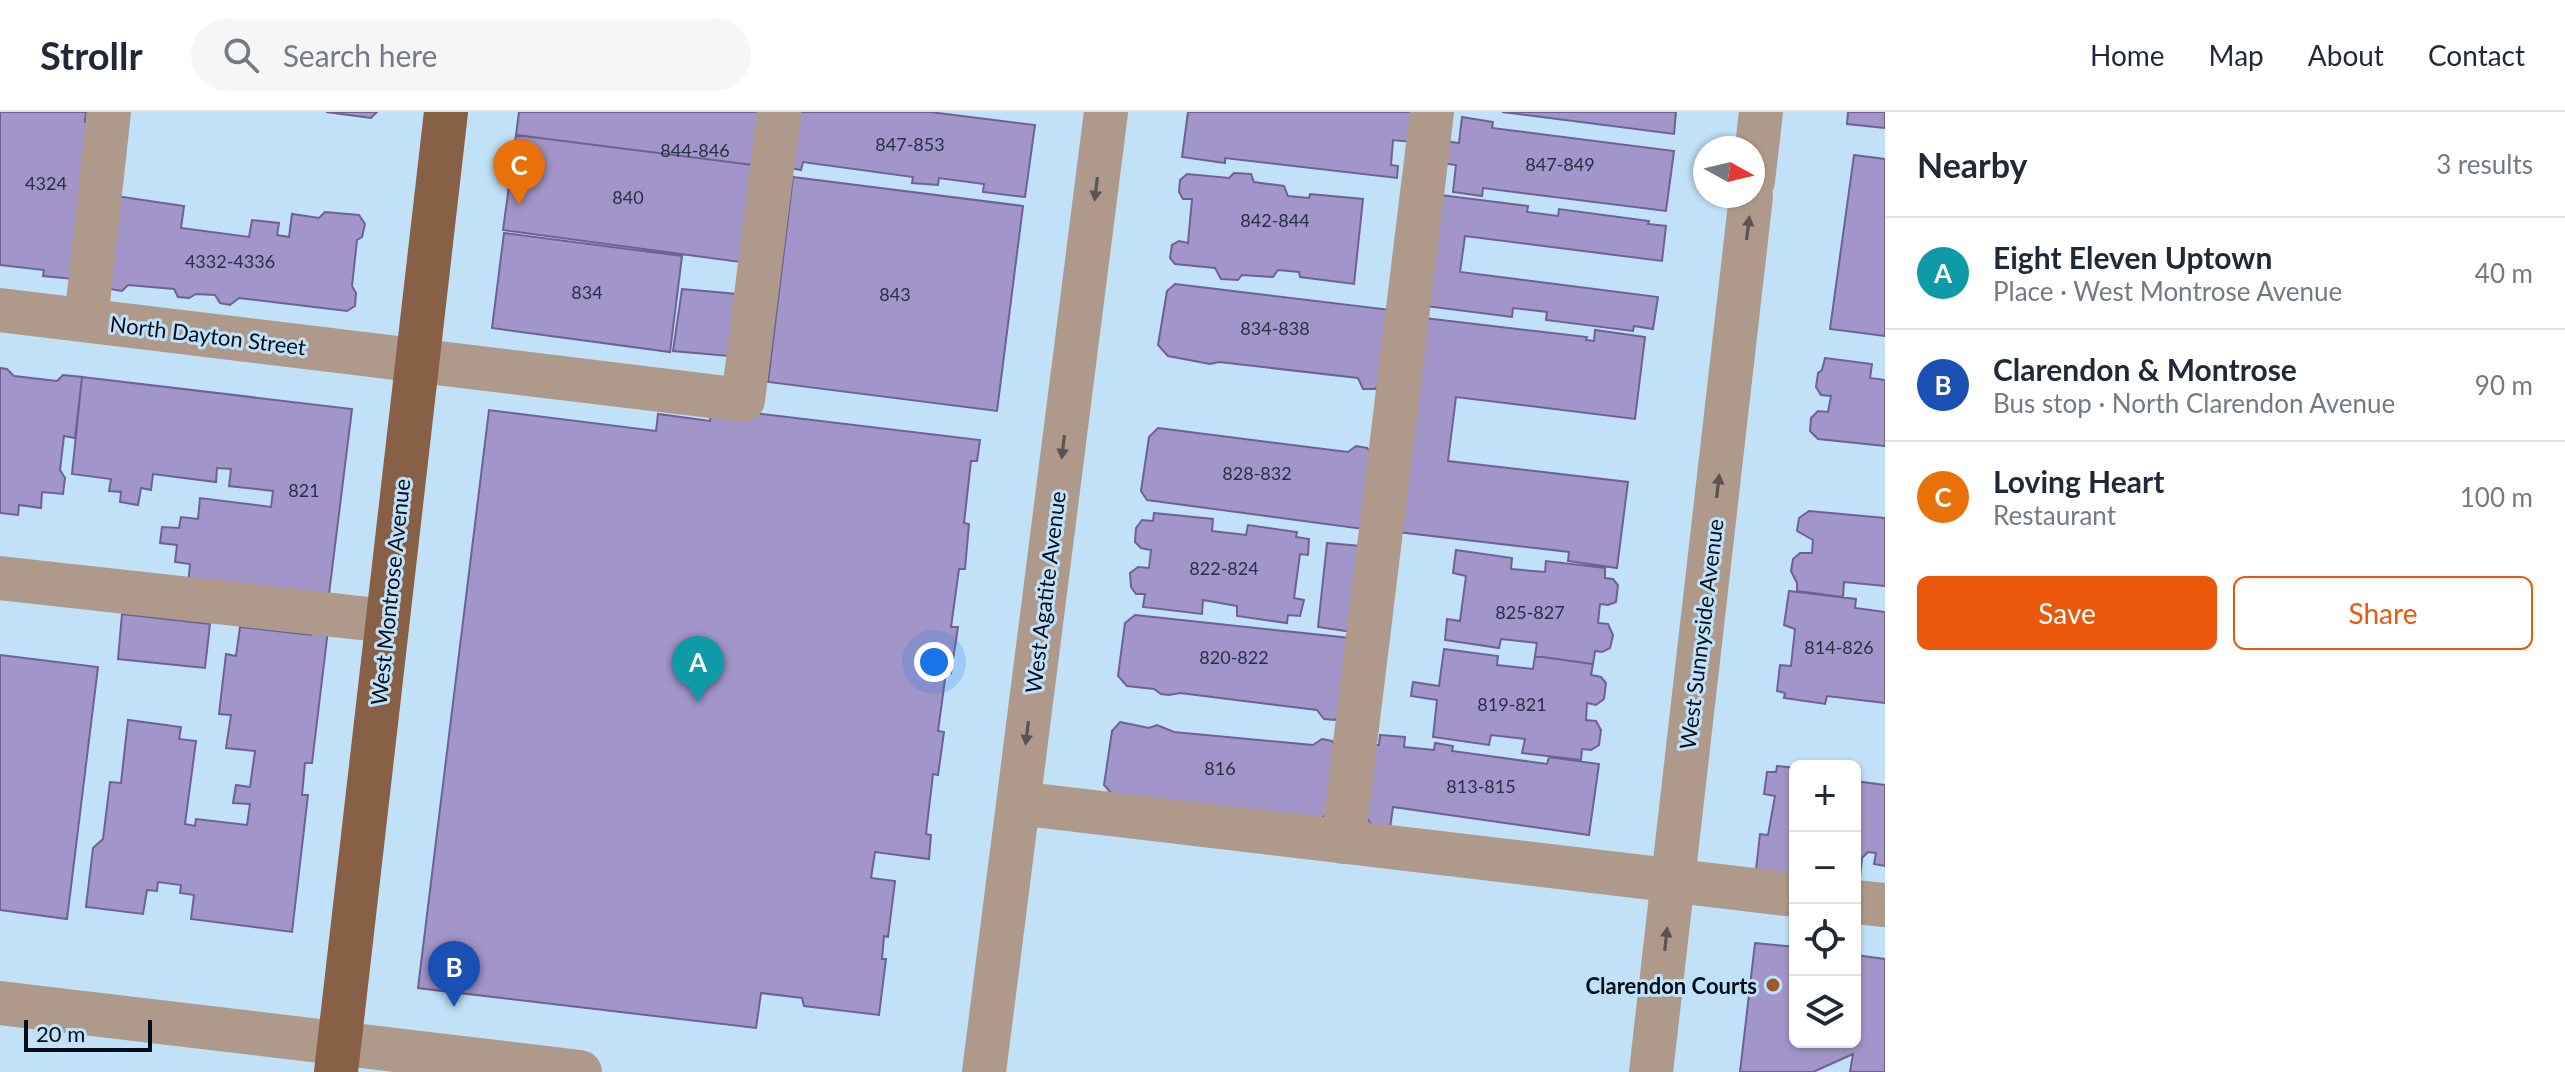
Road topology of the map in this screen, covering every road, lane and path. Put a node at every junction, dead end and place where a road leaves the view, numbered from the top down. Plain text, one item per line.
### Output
1 (109, 112) edge
2 (446, 112) edge
3 (779, 112) edge
4 (1106, 112) edge
5 (1432, 112) edge
6 (1761, 112) edge
7 (1758, 136) edge
8 (1750, 208) edge
9 (0, 310) edge
10 (86, 320) junction
11 (416, 360) junction
12 (0, 578) edge
13 (387, 621) junction
14 (1018, 803) junction
15 (1343, 842) junction
16 (1672, 881) junction
17 (1789, 894) edge
18 (1861, 903) edge
19 (1885, 905) edge
20 (0, 1003) edge
21 (338, 1058) edge
22 (580, 1072) edge
23 (984, 1072) edge
24 (1651, 1072) edge

1 - 10 street
2 - 11 main road, West Montrose Avenue
3 - 11 street, North Dayton Street
4 -> 14 street, West Agatite Avenue
5 - 15 street
6 - 7 street
16 -> 8 street, West Sunnyside Avenue
9 - 10 street, North Dayton Street
10 - 11 street, North Dayton Street
11 - 13 main road, West Montrose Avenue
12 - 13 street
13 - 21 main road, West Montrose Avenue
14 - 15 street
14 - 23 street, West Agatite Avenue
15 - 16 street
16 - 17 street
24 -> 16 street, West Sunnyside Avenue
18 - 19 street
20 - 21 street
21 - 22 street

